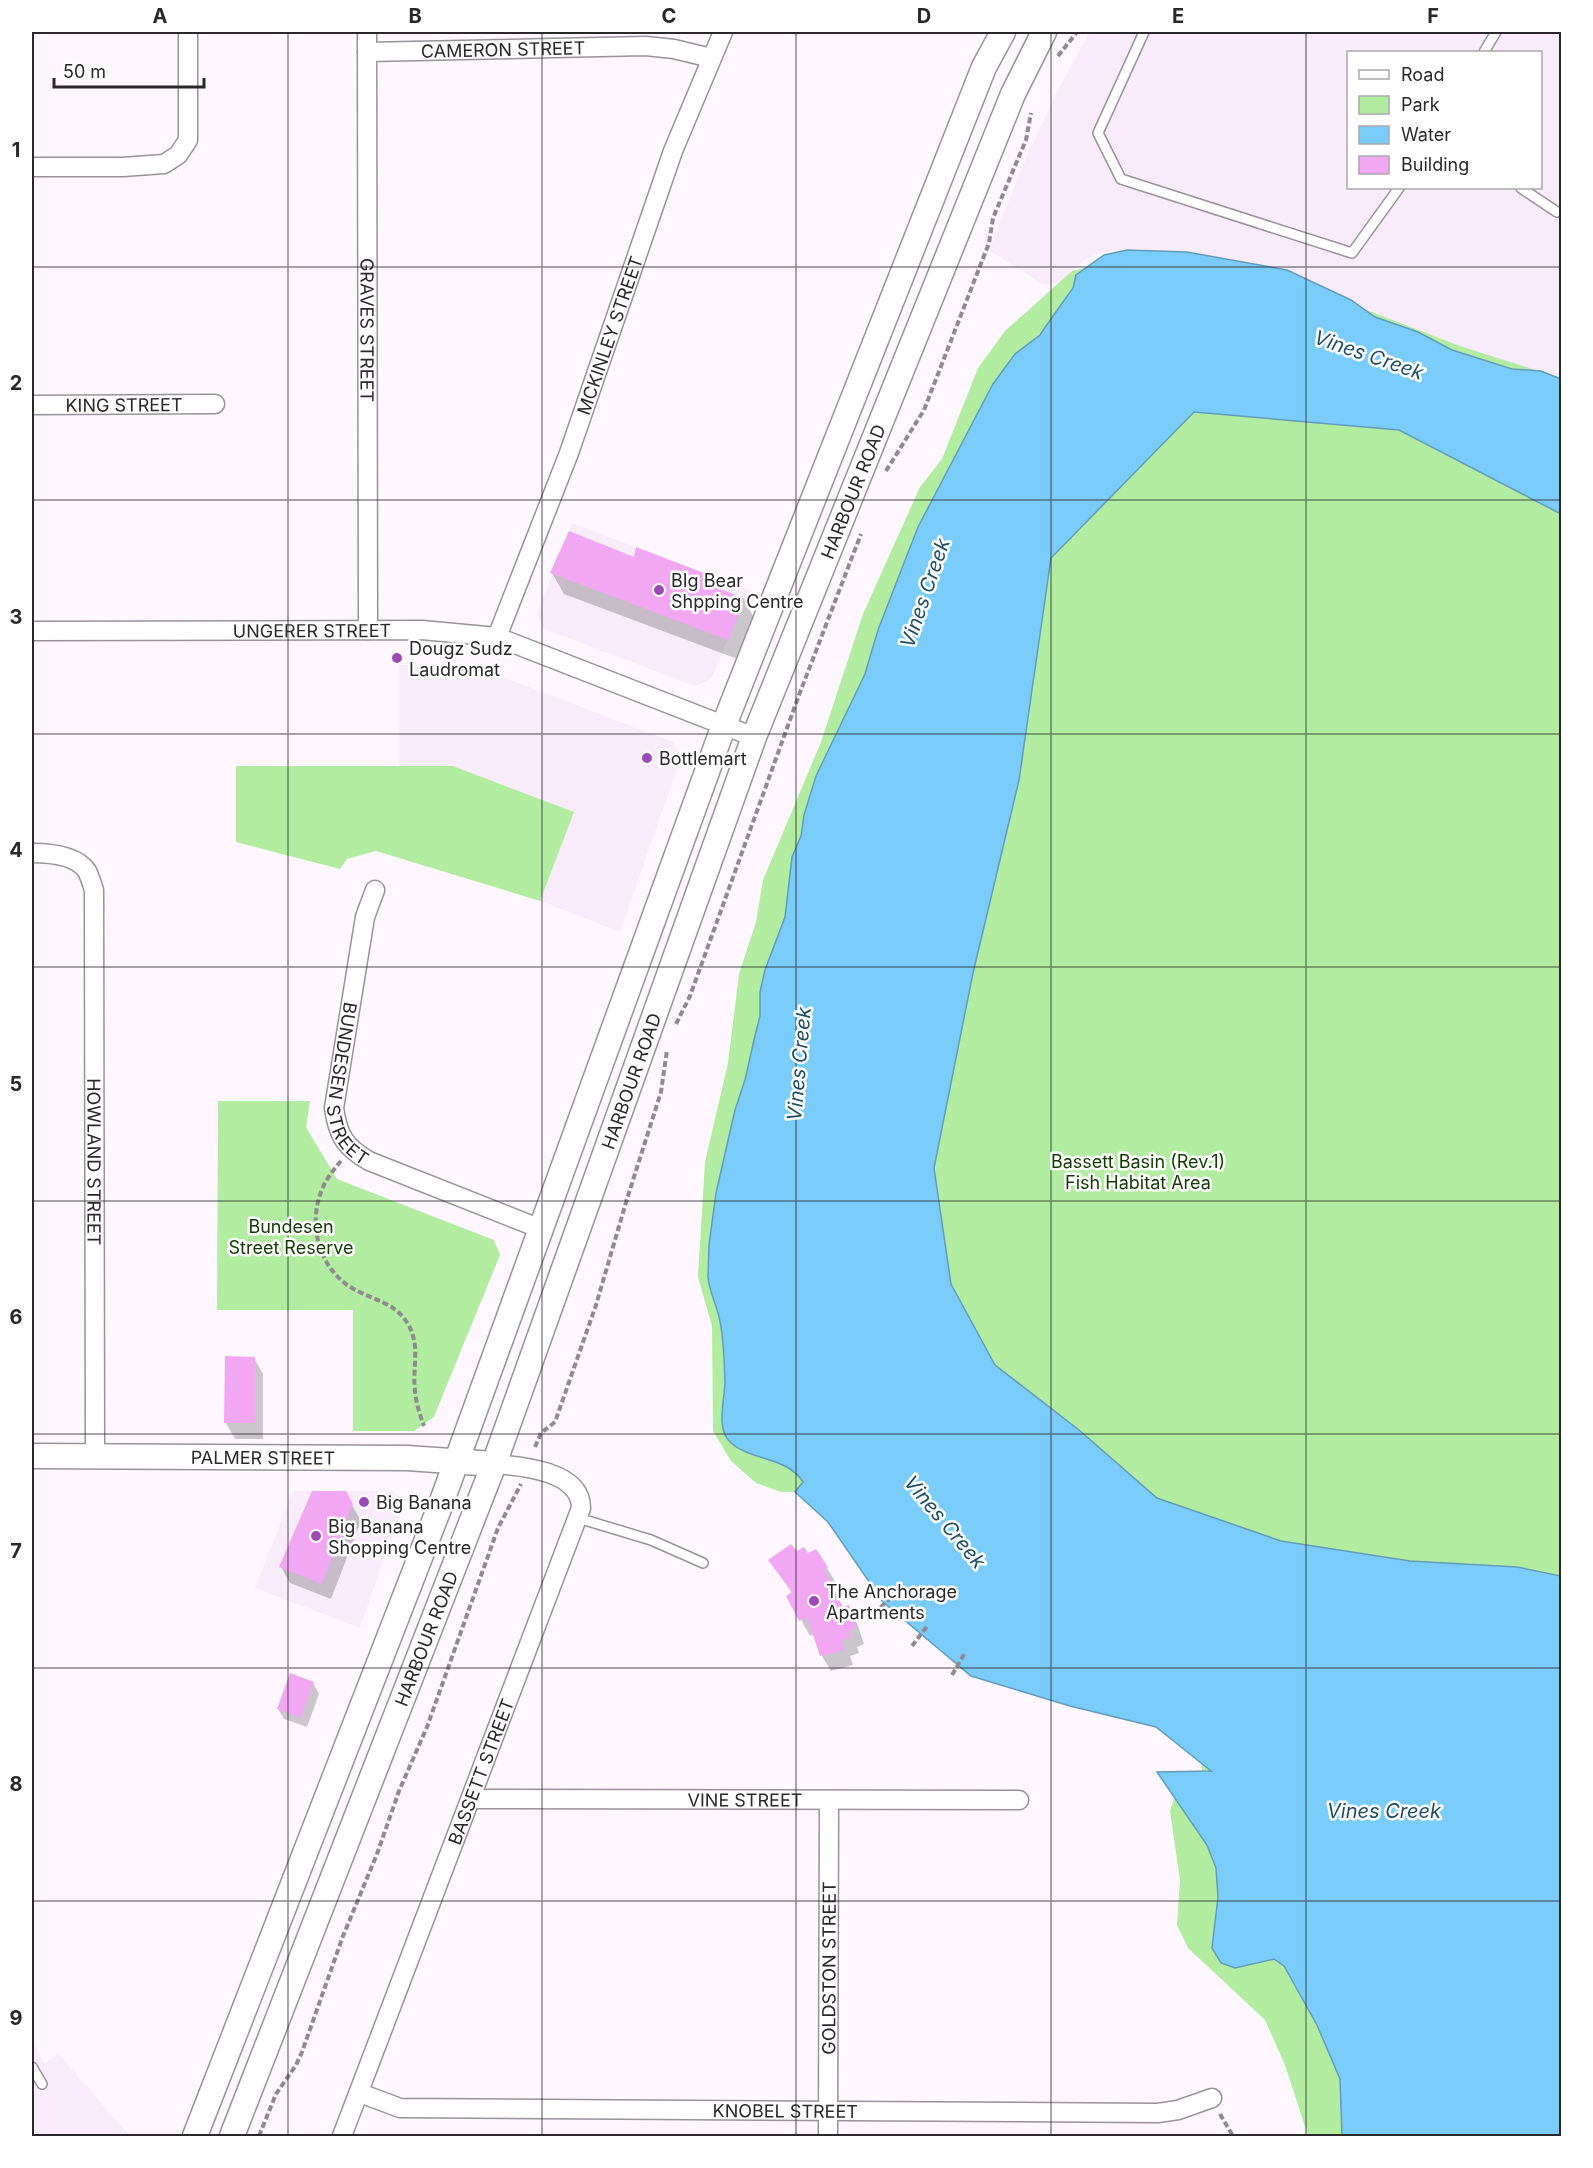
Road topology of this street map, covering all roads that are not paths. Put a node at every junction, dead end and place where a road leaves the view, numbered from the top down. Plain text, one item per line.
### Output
1 (188, 32) edge
2 (368, 32) edge
3 (723, 32) edge
4 (1003, 32) edge
5 (1044, 32) edge
6 (1144, 32) edge
7 (1496, 32) edge
8 (625, 39) edge
9 (1485, 51) edge
10 (368, 52) junction
11 (711, 58) junction
12 (32, 167) edge
13 (1398, 189) edge
14 (1522, 189) edge
15 (1557, 213) dead end
16 (32, 405) edge
17 (215, 405) dead end
18 (368, 630) junction
19 (32, 631) edge
20 (497, 637) junction
21 (724, 724) junction
22 (754, 737) junction
23 (32, 853) edge
24 (375, 890) dead end
25 (541, 1228) junction
26 (32, 1456) edge
27 (95, 1456) junction
28 (455, 1461) junction
29 (494, 1464) junction
30 (578, 1518) junction
31 (703, 1563) dead end
32 (472, 1798) junction
33 (829, 1800) junction
34 (1019, 1800) dead end
35 (32, 2067) edge
36 (42, 2084) dead end
37 (360, 2093) junction
38 (1212, 2098) road end
39 (828, 2112) junction
40 (195, 2136) edge
41 (232, 2136) edge
42 (342, 2136) edge
43 (828, 2136) edge

1 - 12 street
2 - 10 street, GRAVES STREET
3 - 11 street, MCKINLEY STREET
4 - 21 main road, HARBOUR ROAD
5 - 22 main road, HARBOUR ROAD
6 - 13 lane
7 - 9 lane
8 - 10 street, CAMERON STREET
8 - 11 street, CAMERON STREET
10 - 18 street, GRAVES STREET
11 - 20 street, MCKINLEY STREET
14 - 15 lane
16 - 17 street, KING STREET
18 - 19 street, UNGERER STREET
18 - 20 street, UNGERER STREET
20 - 21 street, UNGERER STREET
21 - 22 street, UNGERER STREET
21 - 25 main road, HARBOUR ROAD
22 - 29 main road, HARBOUR ROAD
23 - 27 street, HOWLAND STREET
24 - 25 street, BUNDESEN STREET
25 - 28 main road, HARBOUR ROAD
26 - 27 main road, PALMER STREET
27 - 28 main road, PALMER STREET
28 - 29 main road, PALMER STREET
28 - 40 main road, HARBOUR ROAD
29 - 30 street, BASSETT STREET
29 - 41 main road, HARBOUR ROAD
30 - 31 lane
30 - 32 street, BASSETT STREET
32 - 33 street, VINE STREET
32 - 37 street, BASSETT STREET
33 - 34 street, VINE STREET
33 - 39 street, GOLDSTON STREET
35 - 36 lane
37 - 39 street, KNOBEL STREET
37 - 42 street, BASSETT STREET
38 - 39 street, KNOBEL STREET
39 - 43 street, GOLDSTON STREET

